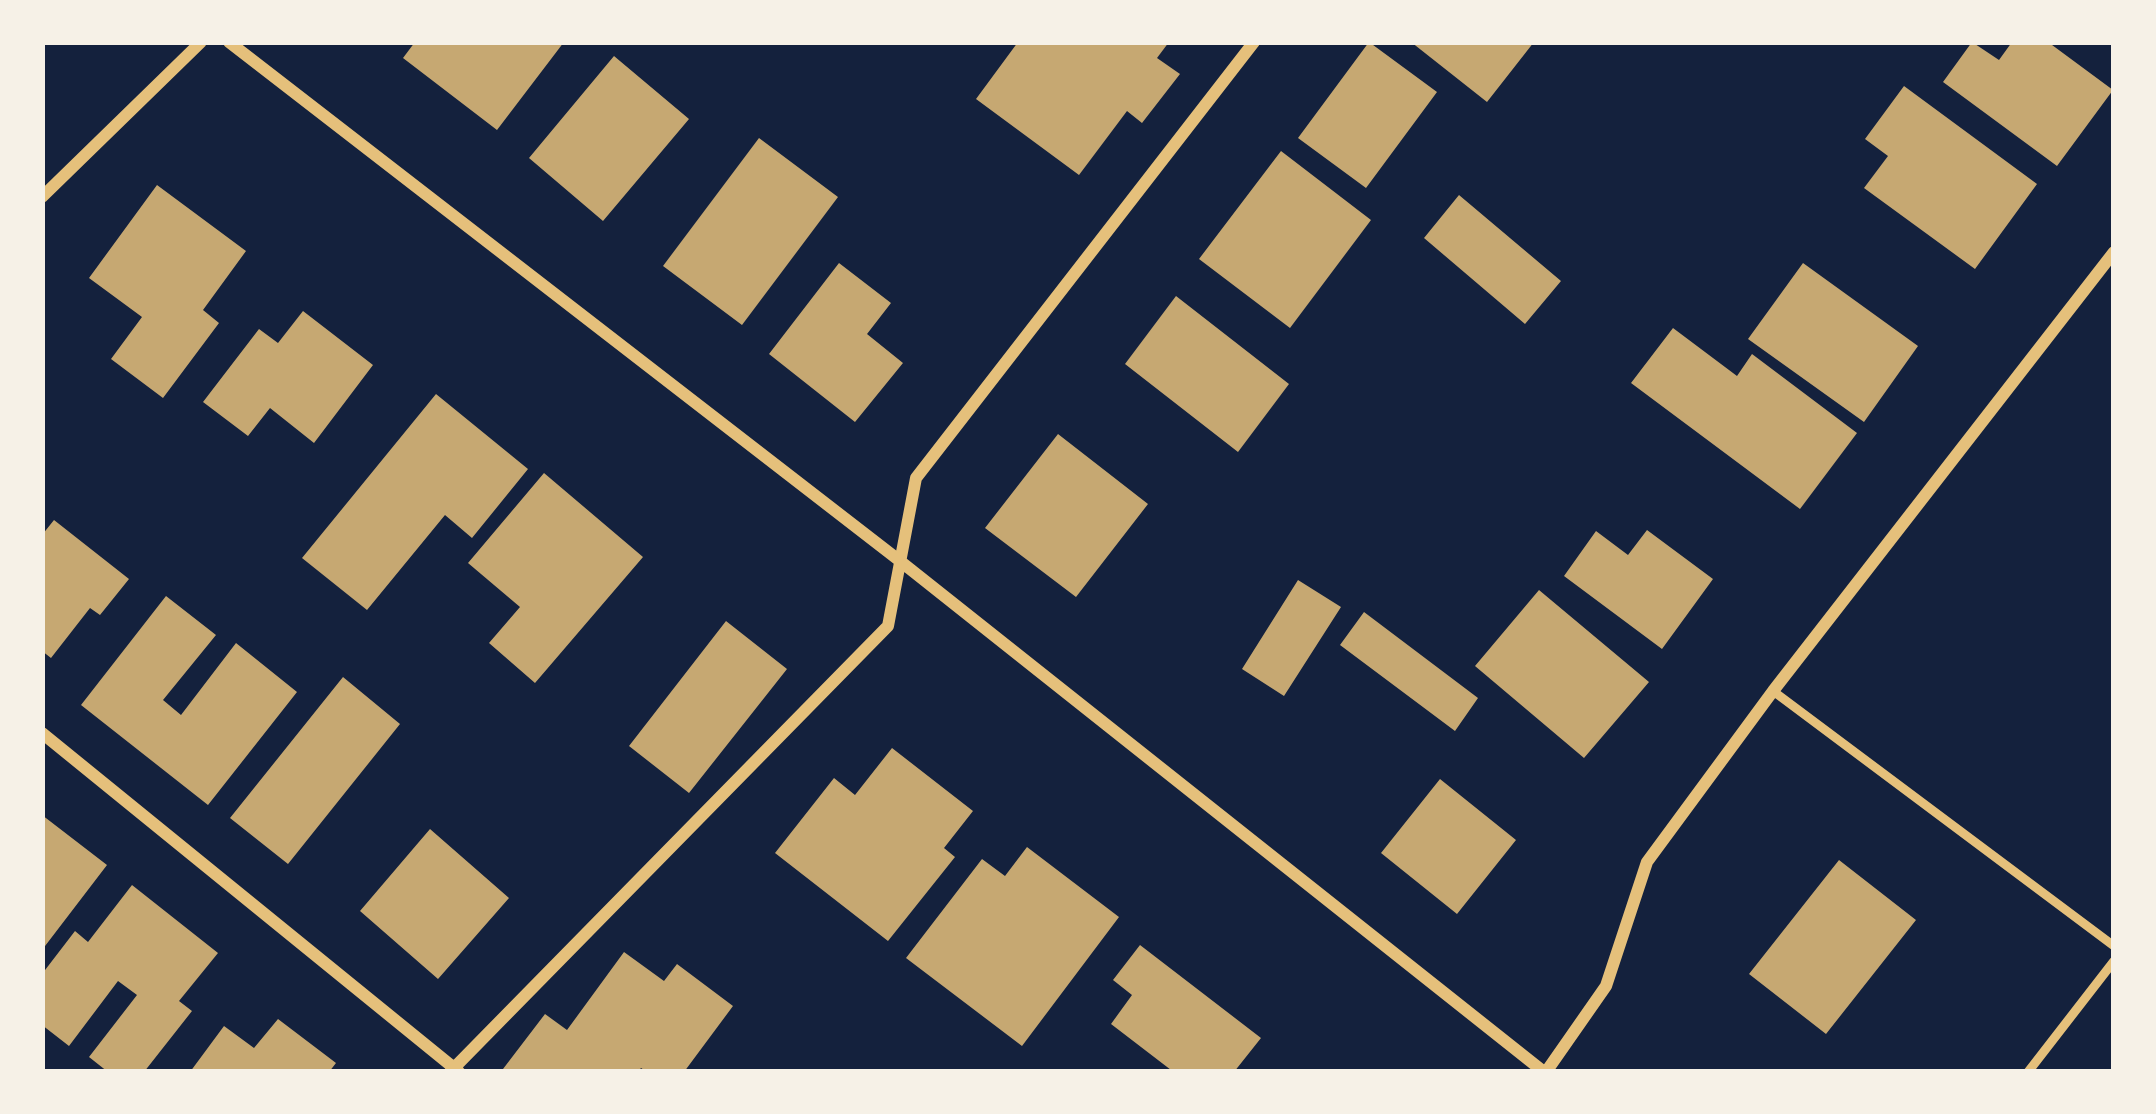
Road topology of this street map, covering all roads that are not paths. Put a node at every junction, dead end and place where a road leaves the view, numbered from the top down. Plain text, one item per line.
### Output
1 (200, 42) edge
2 (229, 42) edge
3 (1254, 42) edge
4 (42, 197) edge
5 (2114, 252) edge
6 (900, 561) junction
7 (1773, 692) junction
8 (42, 733) edge
9 (2114, 946) edge
10 (2114, 961) edge
11 (454, 1071) edge
12 (1545, 1072) edge
13 (2028, 1072) edge

1 - 4 street
2 - 6 street
3 - 6 street
5 - 7 street
6 - 11 street
6 - 12 street
7 - 9 lane
7 - 12 street
8 - 11 street
10 - 13 lane

